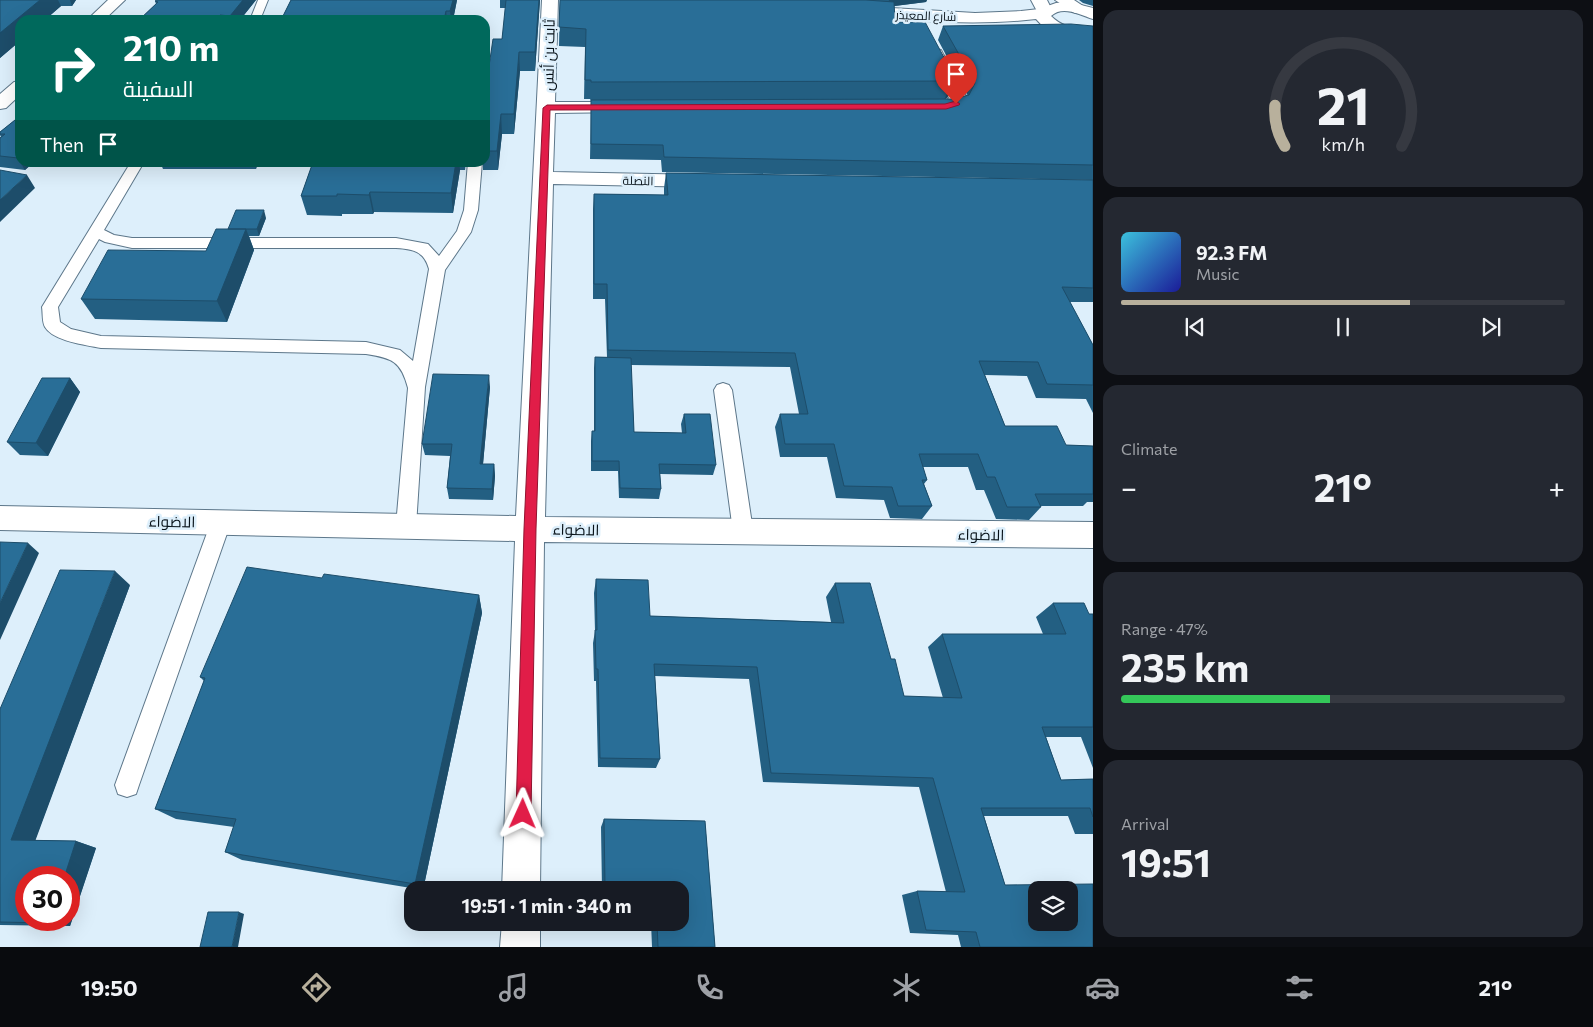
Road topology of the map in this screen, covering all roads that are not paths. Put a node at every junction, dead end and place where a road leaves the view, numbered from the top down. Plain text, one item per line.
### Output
1 (117, 0) edge
2 (263, 0) edge
3 (550, 0) edge
4 (1063, 0) edge
5 (1043, 8) edge
6 (840, 10) edge
7 (1087, 12) edge
8 (100, 15) edge
9 (257, 15) edge
10 (1063, 31) junction
11 (1093, 33) edge
12 (926, 37) edge
13 (1093, 48) edge
14 (646, 107) edge
15 (906, 107) edge
16 (547, 108) junction
17 (135, 167) edge
18 (475, 167) edge
19 (544, 178) junction
20 (724, 181) edge
21 (96, 231) junction
22 (437, 269) junction
23 (417, 388) junction
24 (723, 390) dead end
25 (0, 518) edge
26 (221, 522) junction
27 (406, 526) junction
28 (530, 529) junction
29 (743, 531) junction
30 (1093, 535) edge
31 (126, 785) dead end
32 (522, 881) edge
33 (521, 931) edge
34 (520, 947) edge

1 - 8 street
2 - 9 lane
3 - 16 street, ثابت بن أنس
4 - 7 street
5 - 6 street, شارع المعيذر
5 - 7 street, شارع المعيذر
5 - 10 street
10 - 11 street
10 - 13 street
12 - 15 street
14 - 16 street
16 - 19 street, ثابت بن أنس
17 - 21 lane
18 - 22 lane
19 - 20 street, النصلة
19 - 28 street, ثابت بن أنس
21 - 22 lane
21 - 23 lane
22 - 23 lane
23 - 27 lane
24 - 29 lane
25 - 26 street, الاضواء
26 - 27 street, الاضواء
26 - 31 lane
27 - 28 street, الاضواء
28 - 29 street, الاضواء
28 - 32 street, ثابت بن أنس
29 - 30 street, الاضواء
33 - 34 street

